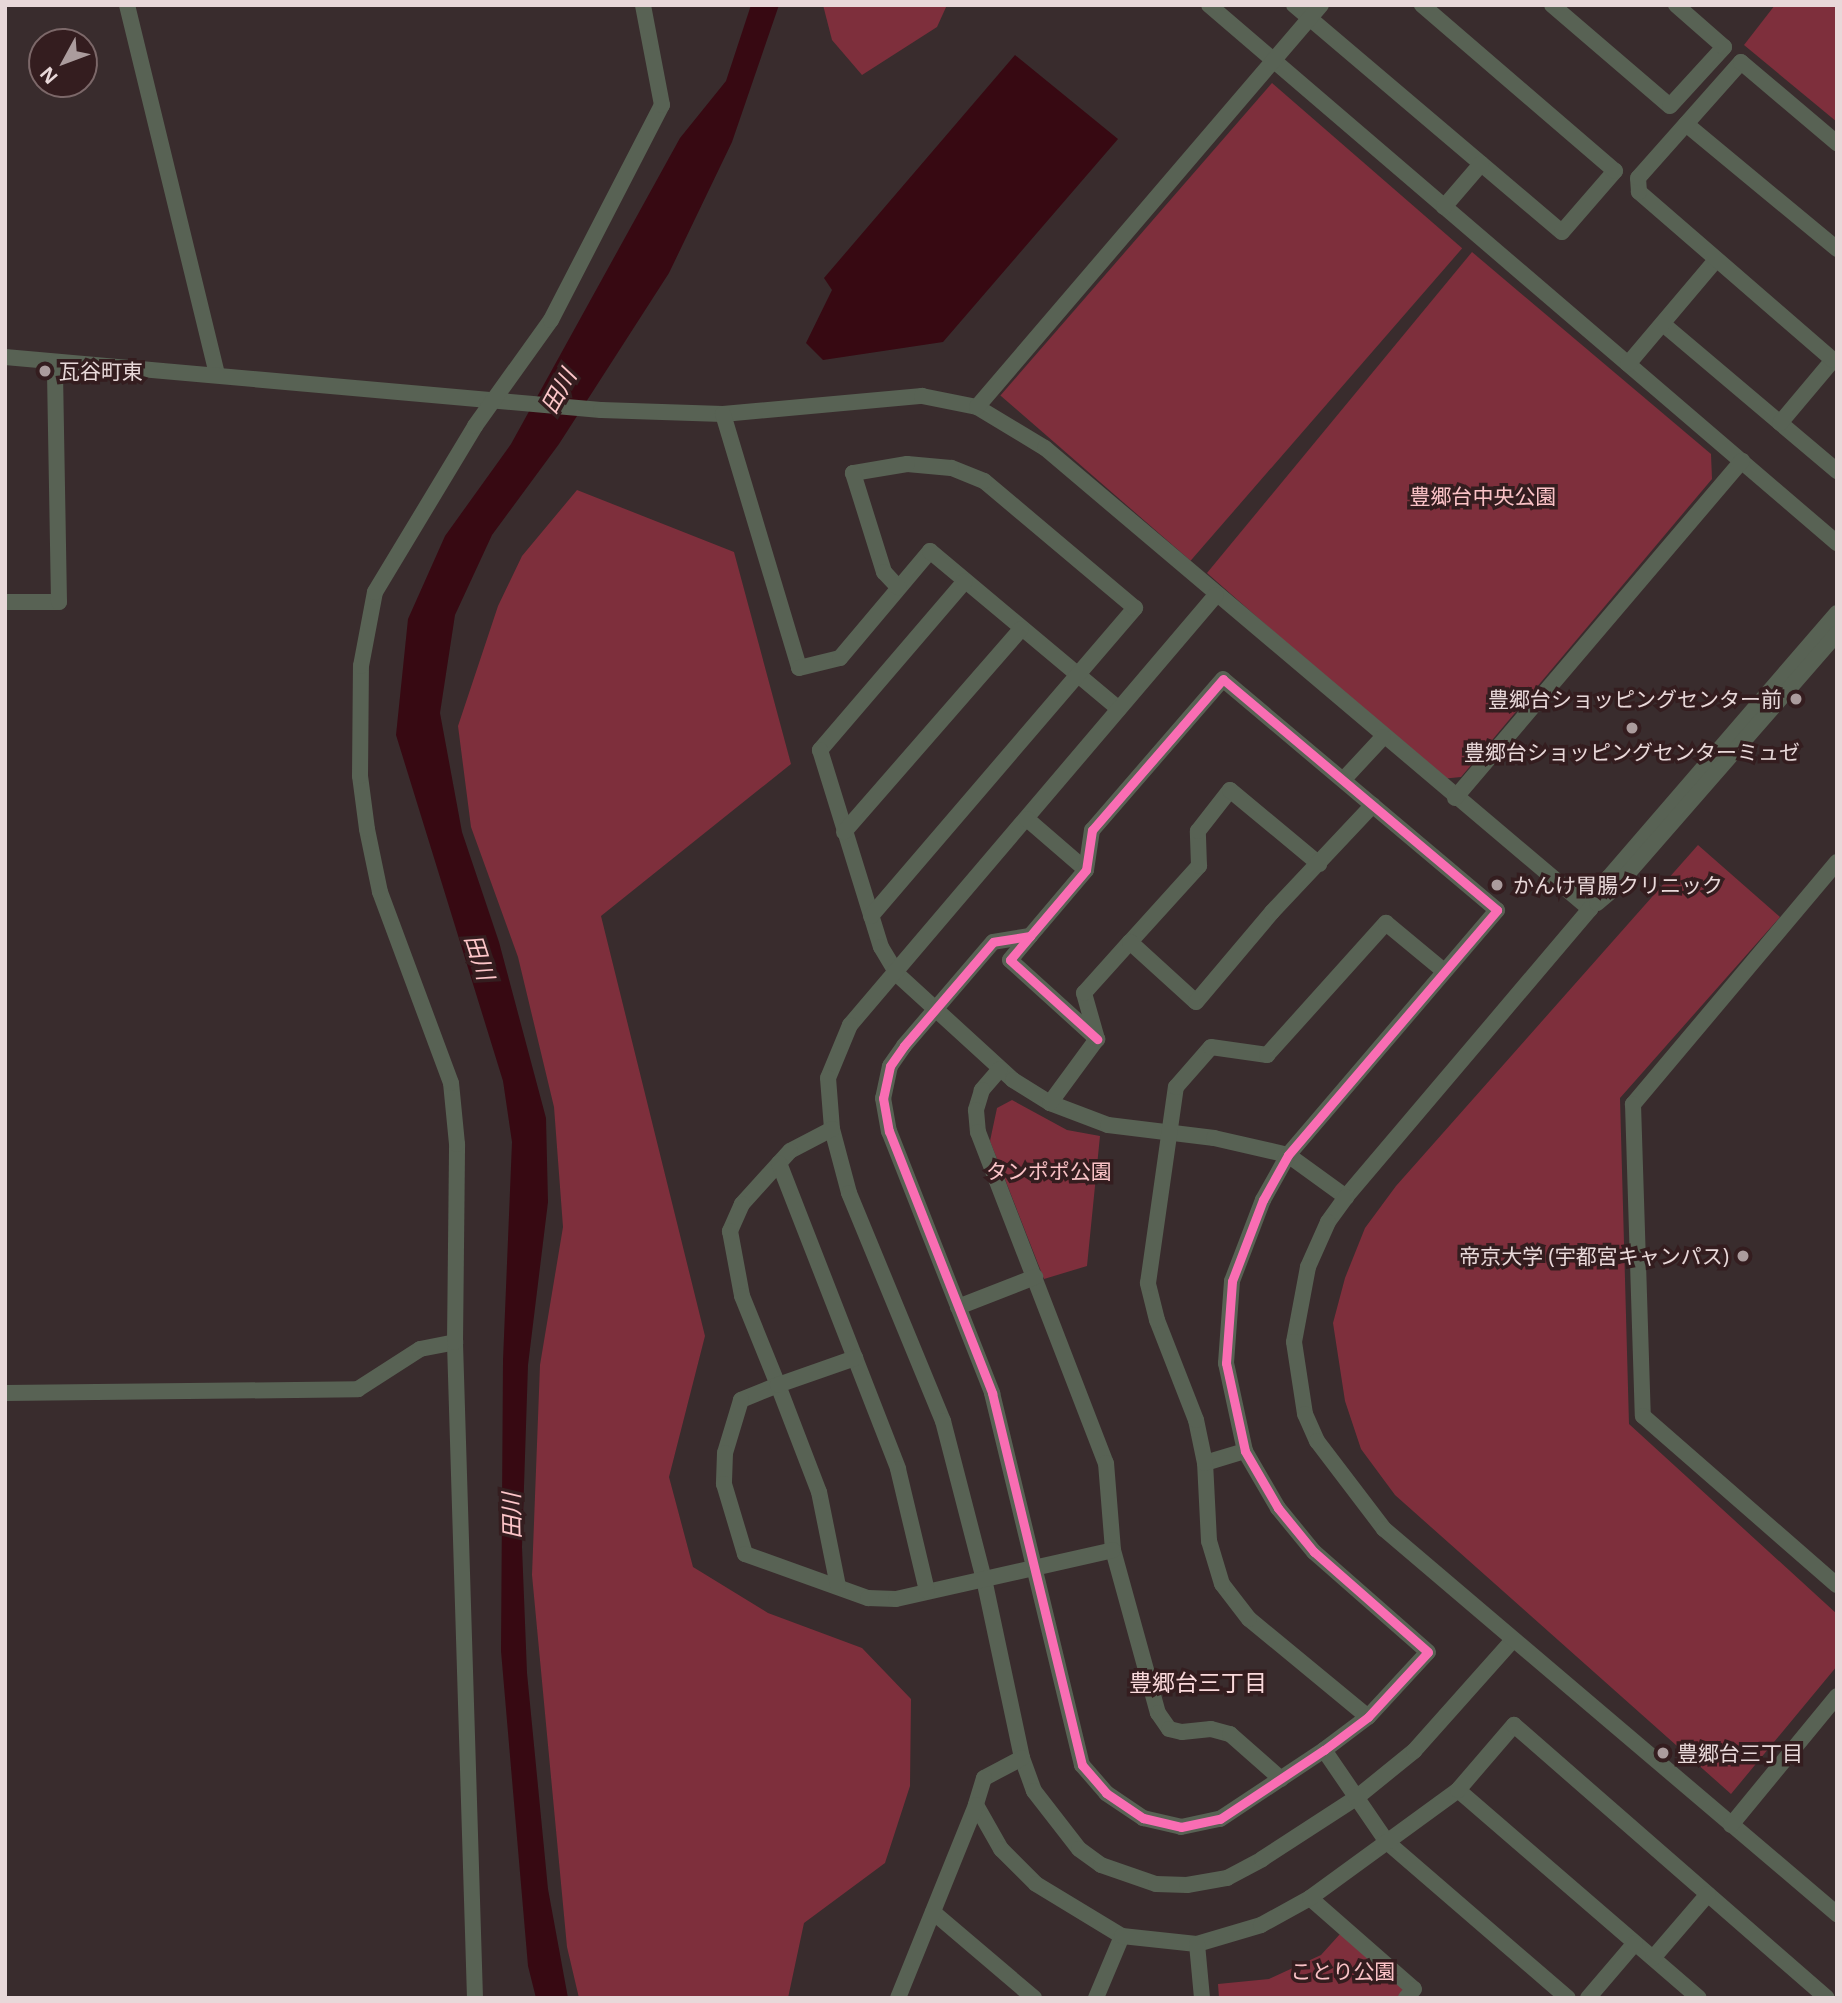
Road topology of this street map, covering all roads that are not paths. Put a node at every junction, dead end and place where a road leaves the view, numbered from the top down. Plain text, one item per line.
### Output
1 (127, 5) edge
2 (643, 5) edge
3 (1209, 5) edge
4 (1294, 5) edge
5 (1321, 5) edge
6 (1422, 5) edge
7 (1552, 5) edge
8 (1676, 5) edge
9 (1309, 18) junction
10 (1273, 61) junction
11 (1686, 124) junction
12 (1837, 143) edge
13 (1481, 164) junction
14 (1444, 206) junction
15 (1837, 249) edge
16 (1716, 260) junction
17 (1663, 324) junction
18 (5, 357) edge
19 (55, 362) junction
20 (1628, 364) junction
21 (217, 374) junction
22 (497, 400) junction
23 (977, 407) junction
24 (723, 414) junction
25 (1780, 423) junction
26 (1742, 461) junction
27 (1837, 471) edge
28 (1837, 543) edge
29 (965, 581) junction
30 (898, 587) junction
31 (1216, 595) junction
32 (5, 602) edge
33 (1837, 613) edge
34 (1021, 629) junction
35 (1837, 634) edge
36 (1079, 675) junction
37 (1119, 709) junction
38 (1383, 737) junction
39 (1343, 779) junction
40 (1455, 798) junction
41 (1373, 805) junction
42 (1027, 819) junction
43 (844, 832) junction
44 (1837, 862) edge
45 (1319, 864) junction
46 (1086, 870) junction
47 (1590, 909) junction
48 (872, 916) junction
49 (1030, 936) junction
50 (1130, 942) junction
51 (1444, 971) junction
52 (897, 974) junction
53 (934, 1011) junction
54 (1097, 1039) junction
55 (1000, 1069) junction
56 (1050, 1103) junction
57 (832, 1129) junction
58 (1169, 1136) junction
59 (1288, 1155) junction
60 (779, 1163) junction
61 (1346, 1197) junction
62 (1035, 1277) junction
63 (958, 1307) junction
64 (455, 1342) junction
65 (855, 1358) junction
66 (778, 1385) junction
67 (5, 1393) edge
68 (1245, 1451) junction
69 (1205, 1464) junction
70 (1113, 1550) junction
71 (1037, 1566) junction
72 (984, 1579) junction
73 (1837, 1585) edge
74 (838, 1586) junction
75 (927, 1591) junction
76 (1513, 1640) junction
77 (1837, 1696) edge
78 (1368, 1717) junction
79 (1325, 1750) junction
80 (1022, 1758) junction
81 (1281, 1779) junction
82 (1458, 1790) junction
83 (1356, 1798) junction
84 (975, 1805) junction
85 (1731, 1825) junction
86 (1387, 1842) junction
87 (1708, 1894) junction
88 (1310, 1898) junction
89 (933, 1912) junction
90 (1837, 1914) edge
91 (1122, 1936) junction
92 (1635, 1943) junction
93 (1197, 1944) junction
94 (1653, 1958) junction
95 (1415, 1995) edge
96 (475, 1998) edge
97 (898, 1998) edge
98 (1034, 1998) edge
99 (1096, 1998) edge
100 (1202, 1998) edge
101 (1568, 1998) edge
102 (1588, 1998) edge
103 (1699, 1998) edge
104 (1828, 1998) edge

1 - 21 street
2 - 22 street
3 - 10 street
4 - 9 street
5 - 9 street
6 - 13 street
7 - 8 street
9 - 10 street
9 - 13 street
10 - 14 street
10 - 23 street
11 - 12 street
11 - 15 street
11 - 16 street
13 - 14 street
14 - 20 street
16 - 17 street
16 - 25 street
17 - 20 street
17 - 25 street
18 - 19 street
19 - 21 street
19 - 32 street
20 - 26 street
21 - 22 street
22 - 24 street
22 - 64 street
23 - 24 street
23 - 31 street
24 - 30 street
25 - 27 street
26 - 28 street
26 - 40 street
29 - 30 street
29 - 34 street
29 - 43 street
30 - 36 street
31 - 37 street
31 - 38 street
33 - 47 street
34 - 36 street
34 - 43 street
35 - 47 street
36 - 37 street
36 - 48 street
37 - 42 street
38 - 39 street
38 - 40 street
39 - 41 street
39 - 46 street
40 - 47 street
41 - 45 street
41 - 51 street
42 - 46 street
42 - 52 street
43 - 48 street
44 - 73 street
45 - 50 street
45 - 50 street
46 - 49 street
47 - 61 street
48 - 52 street
49 - 53 street
49 - 54 street
50 - 54 street
51 - 58 street
51 - 59 street
52 - 53 street
52 - 57 street
53 - 55 street
53 - 63 street
54 - 56 street
55 - 56 street
55 - 62 street
56 - 58 street
57 - 60 street
57 - 72 street
58 - 59 street
58 - 69 street
59 - 61 street
59 - 68 street
60 - 65 street
60 - 66 street
61 - 76 street
62 - 63 street
62 - 70 street
63 - 71 street
64 - 67 street
64 - 96 street
65 - 66 street
65 - 75 street
66 - 74 street
66 - 74 street
68 - 69 street
68 - 78 street
69 - 78 street
70 - 71 street
70 - 81 street
71 - 72 street
71 - 81 street
72 - 75 street
72 - 80 street
74 - 75 street
76 - 83 street
76 - 85 street
77 - 85 street
78 - 79 street
79 - 81 street
79 - 83 street
80 - 83 street
80 - 84 street
82 - 86 street
82 - 87 street
82 - 92 street
83 - 86 street
84 - 89 street
84 - 91 street
85 - 90 street
86 - 88 street
86 - 101 street
87 - 94 street
87 - 104 street
88 - 93 street
88 - 95 street
89 - 97 street
89 - 98 street
91 - 93 street
91 - 99 street
92 - 94 street
92 - 102 street
93 - 100 street
94 - 103 street

